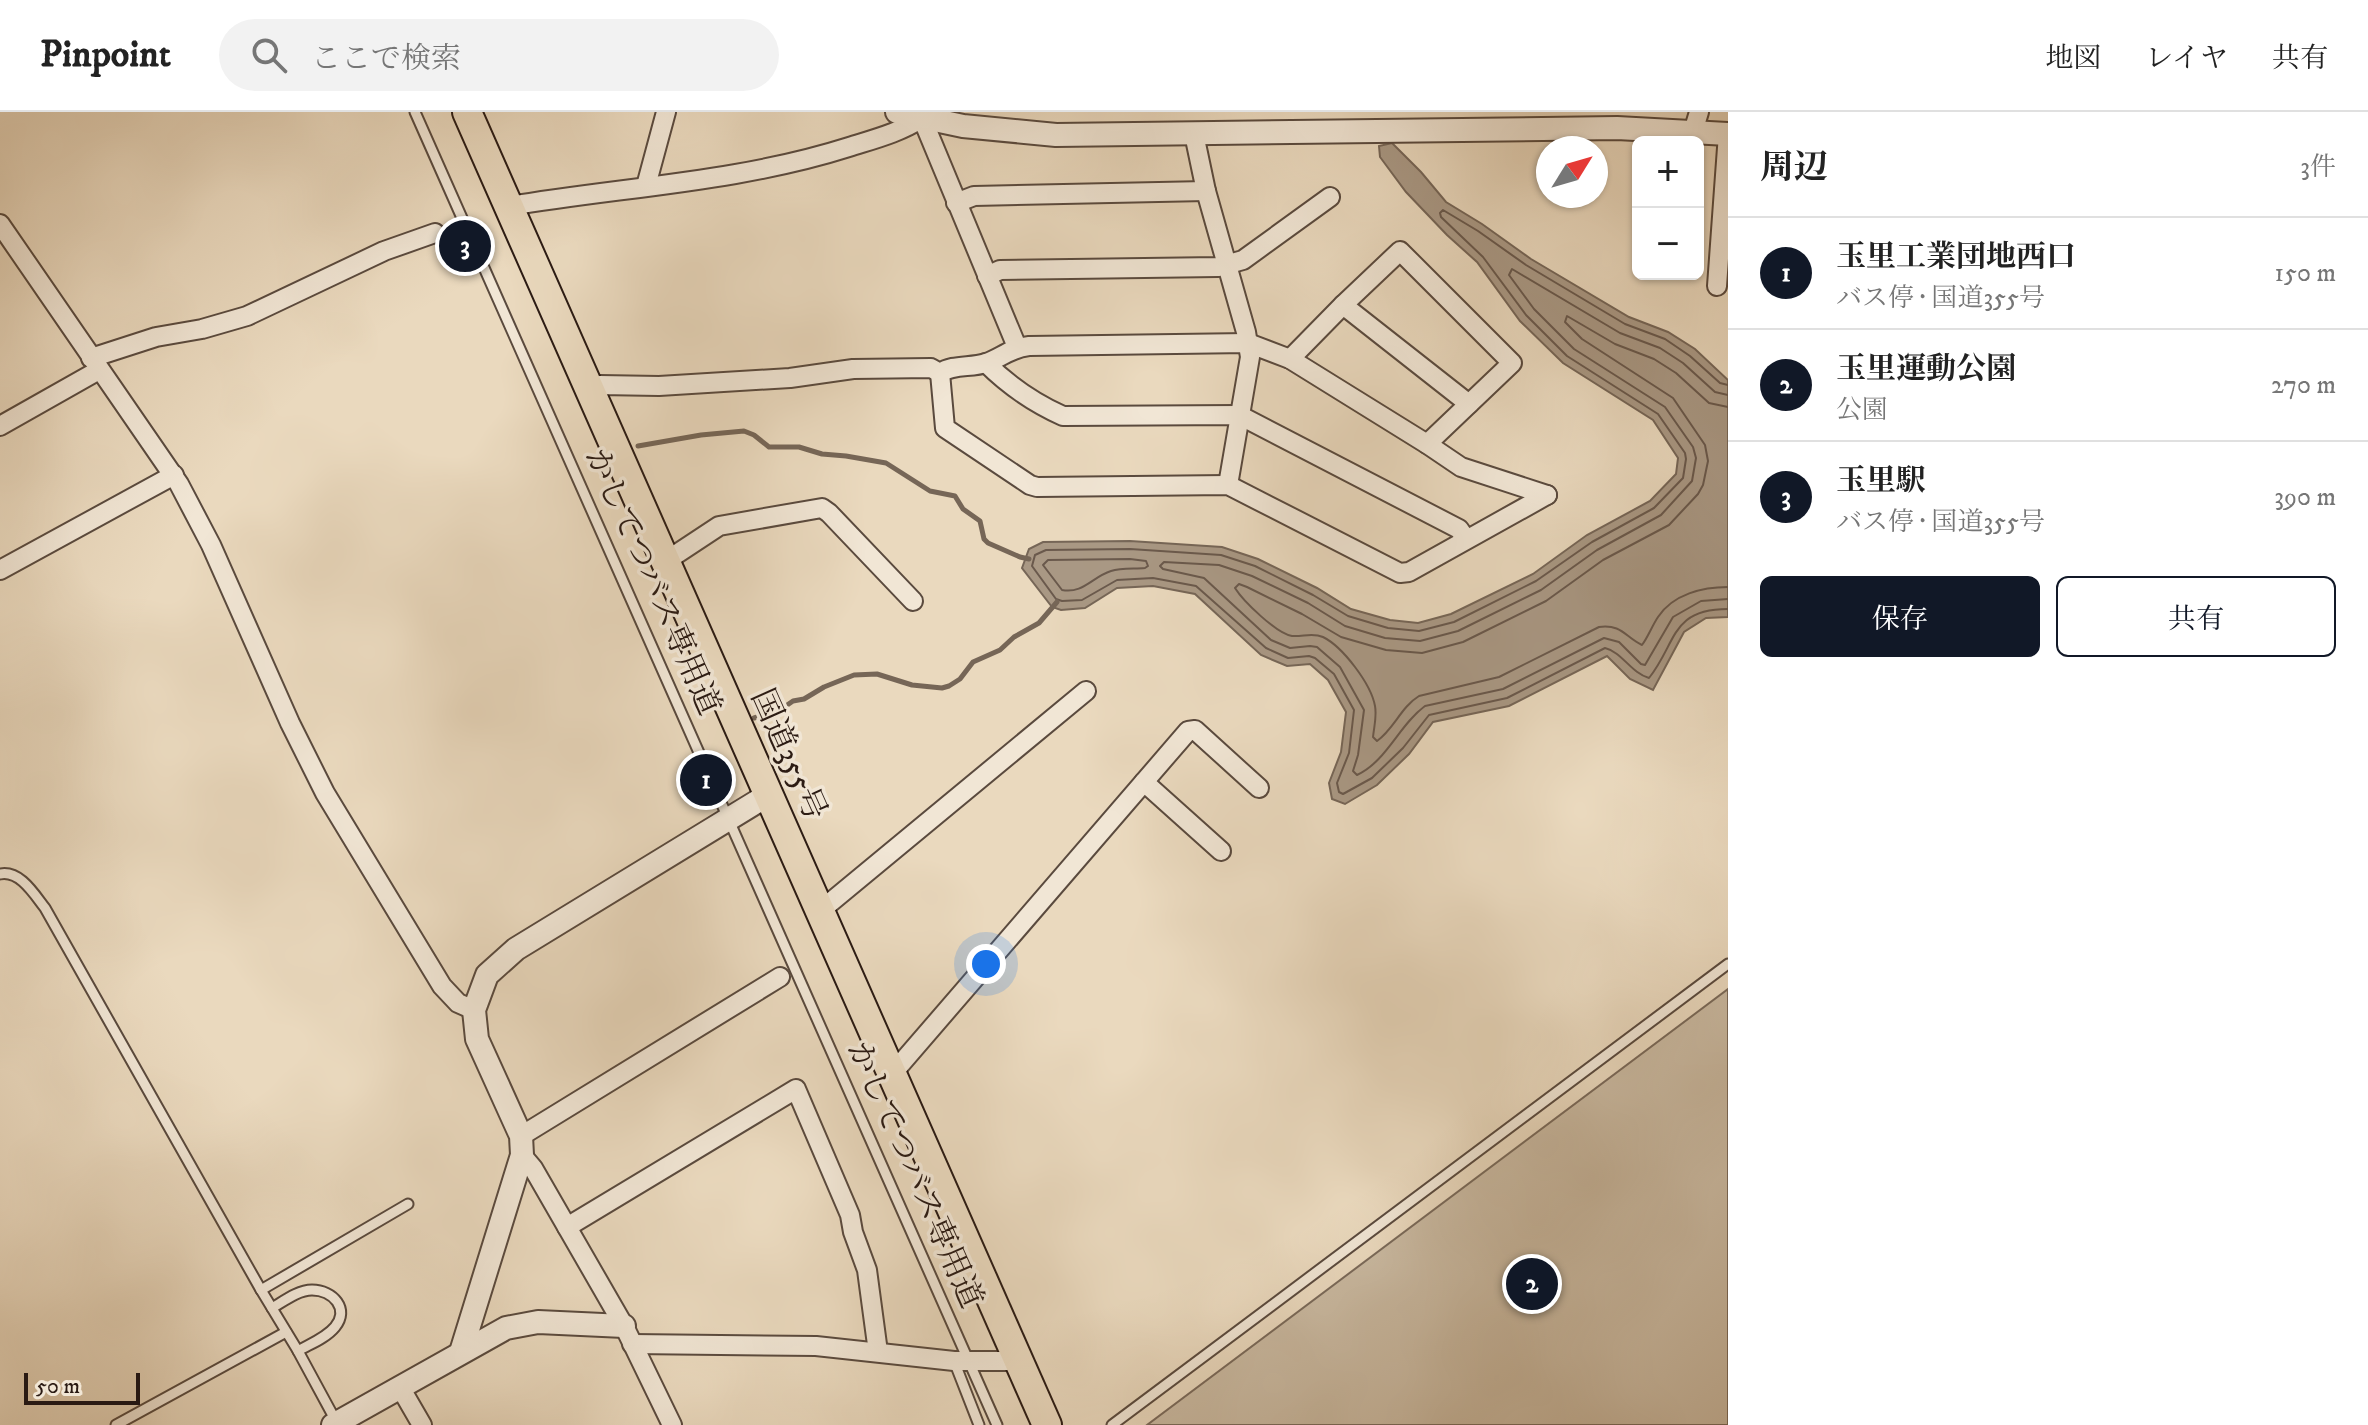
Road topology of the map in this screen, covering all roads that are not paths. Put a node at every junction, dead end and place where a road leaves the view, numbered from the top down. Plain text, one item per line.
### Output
1 (415, 112) edge
2 (467, 112) edge
3 (666, 112) edge
4 (897, 112) edge
5 (922, 118) junction
6 (1696, 122) edge
7 (1194, 134) junction
8 (1728, 134) edge
9 (646, 186) junction
10 (1206, 191) junction
11 (1330, 197) dead end
12 (956, 203) junction
13 (510, 206) junction
14 (0, 224) edge
15 (435, 233) dead end
16 (1227, 264) junction
17 (987, 276) junction
18 (1717, 286) dead end
19 (1343, 305) junction
20 (1248, 343) junction
21 (1017, 347) junction
22 (1290, 359) junction
23 (986, 363) junction
24 (95, 364) junction
25 (940, 373) junction
26 (590, 387) junction
27 (1469, 404) junction
28 (1239, 415) junction
29 (0, 426) edge
30 (1427, 444) junction
31 (174, 475) junction
32 (1228, 485) junction
33 (1466, 539) junction
34 (666, 561) junction
35 (0, 570) edge
36 (913, 601) dead end
37 (1086, 691) dead end
38 (1144, 782) junction
39 (1259, 788) dead end
40 (768, 795) junction
41 (729, 819) junction
42 (1221, 851) dead end
43 (0, 874) edge
44 (820, 911) junction
45 (1728, 964) edge
46 (780, 977) dead end
47 (474, 1010) junction
48 (892, 1074) junction
49 (522, 1146) junction
50 (408, 1204) dead end
51 (567, 1227) junction
52 (261, 1290) junction
53 (272, 1308) junction
54 (286, 1332) junction
55 (628, 1335) junction
56 (298, 1351) junction
57 (461, 1352) junction
58 (878, 1352) junction
59 (960, 1361) junction
60 (1018, 1361) junction
61 (400, 1387) junction
62 (335, 1424) edge
63 (116, 1425) edge
64 (422, 1425) edge
65 (672, 1425) edge
66 (979, 1425) edge
67 (997, 1425) edge
68 (1047, 1425) edge
69 (1112, 1425) edge

1 - 41 lane, かしてつバス専用道
2 - 13 highway, 国道355号
3 - 9 street
4 - 5 street
5 - 7 street
5 - 9 street
5 - 12 street
6 - 7 street
6 - 8 street
7 - 10 street
8 - 18 street
9 - 13 street
10 - 12 street
10 - 16 street
11 - 16 street
12 - 17 street
13 - 26 highway, 国道355号
14 - 24 street
15 - 24 street
16 - 17 street
16 - 20 street
17 - 21 street
19 - 22 street
19 - 27 street
19 - 27 street
20 - 21 street
20 - 22 street
20 - 28 street
21 - 23 street
22 - 30 street
23 - 25 street
23 - 28 street
24 - 29 street
24 - 31 street
25 - 26 street
25 - 32 street
26 - 34 highway, 国道355号
27 - 30 street
28 - 32 street
28 - 33 street
30 - 33 street
31 - 35 street
31 - 47 street
32 - 33 street
34 - 36 street
34 - 40 highway, 国道355号
37 - 44 street
38 - 39 street
38 - 42 street
38 - 48 street
40 - 41 street
40 - 44 highway, 国道355号
41 - 47 street
41 - 59 lane, かしてつバス専用道
43 - 52 lane
44 - 48 highway, 国道355号
45 - 69 lane
46 - 49 street
47 - 49 street
48 - 60 highway, 国道355号
49 - 51 street
49 - 57 street
50 - 52 lane
51 - 55 street
51 - 58 street
52 - 53 lane
53 - 54 lane
53 - 56 lane
54 - 56 lane
54 - 63 lane
55 - 57 street
55 - 58 street
55 - 65 street
56 - 62 lane
57 - 61 street
58 - 59 street
59 - 60 street
59 - 66 lane
59 - 67 lane, かしてつバス専用道
60 - 68 highway, 国道355号
61 - 62 street
61 - 64 street

